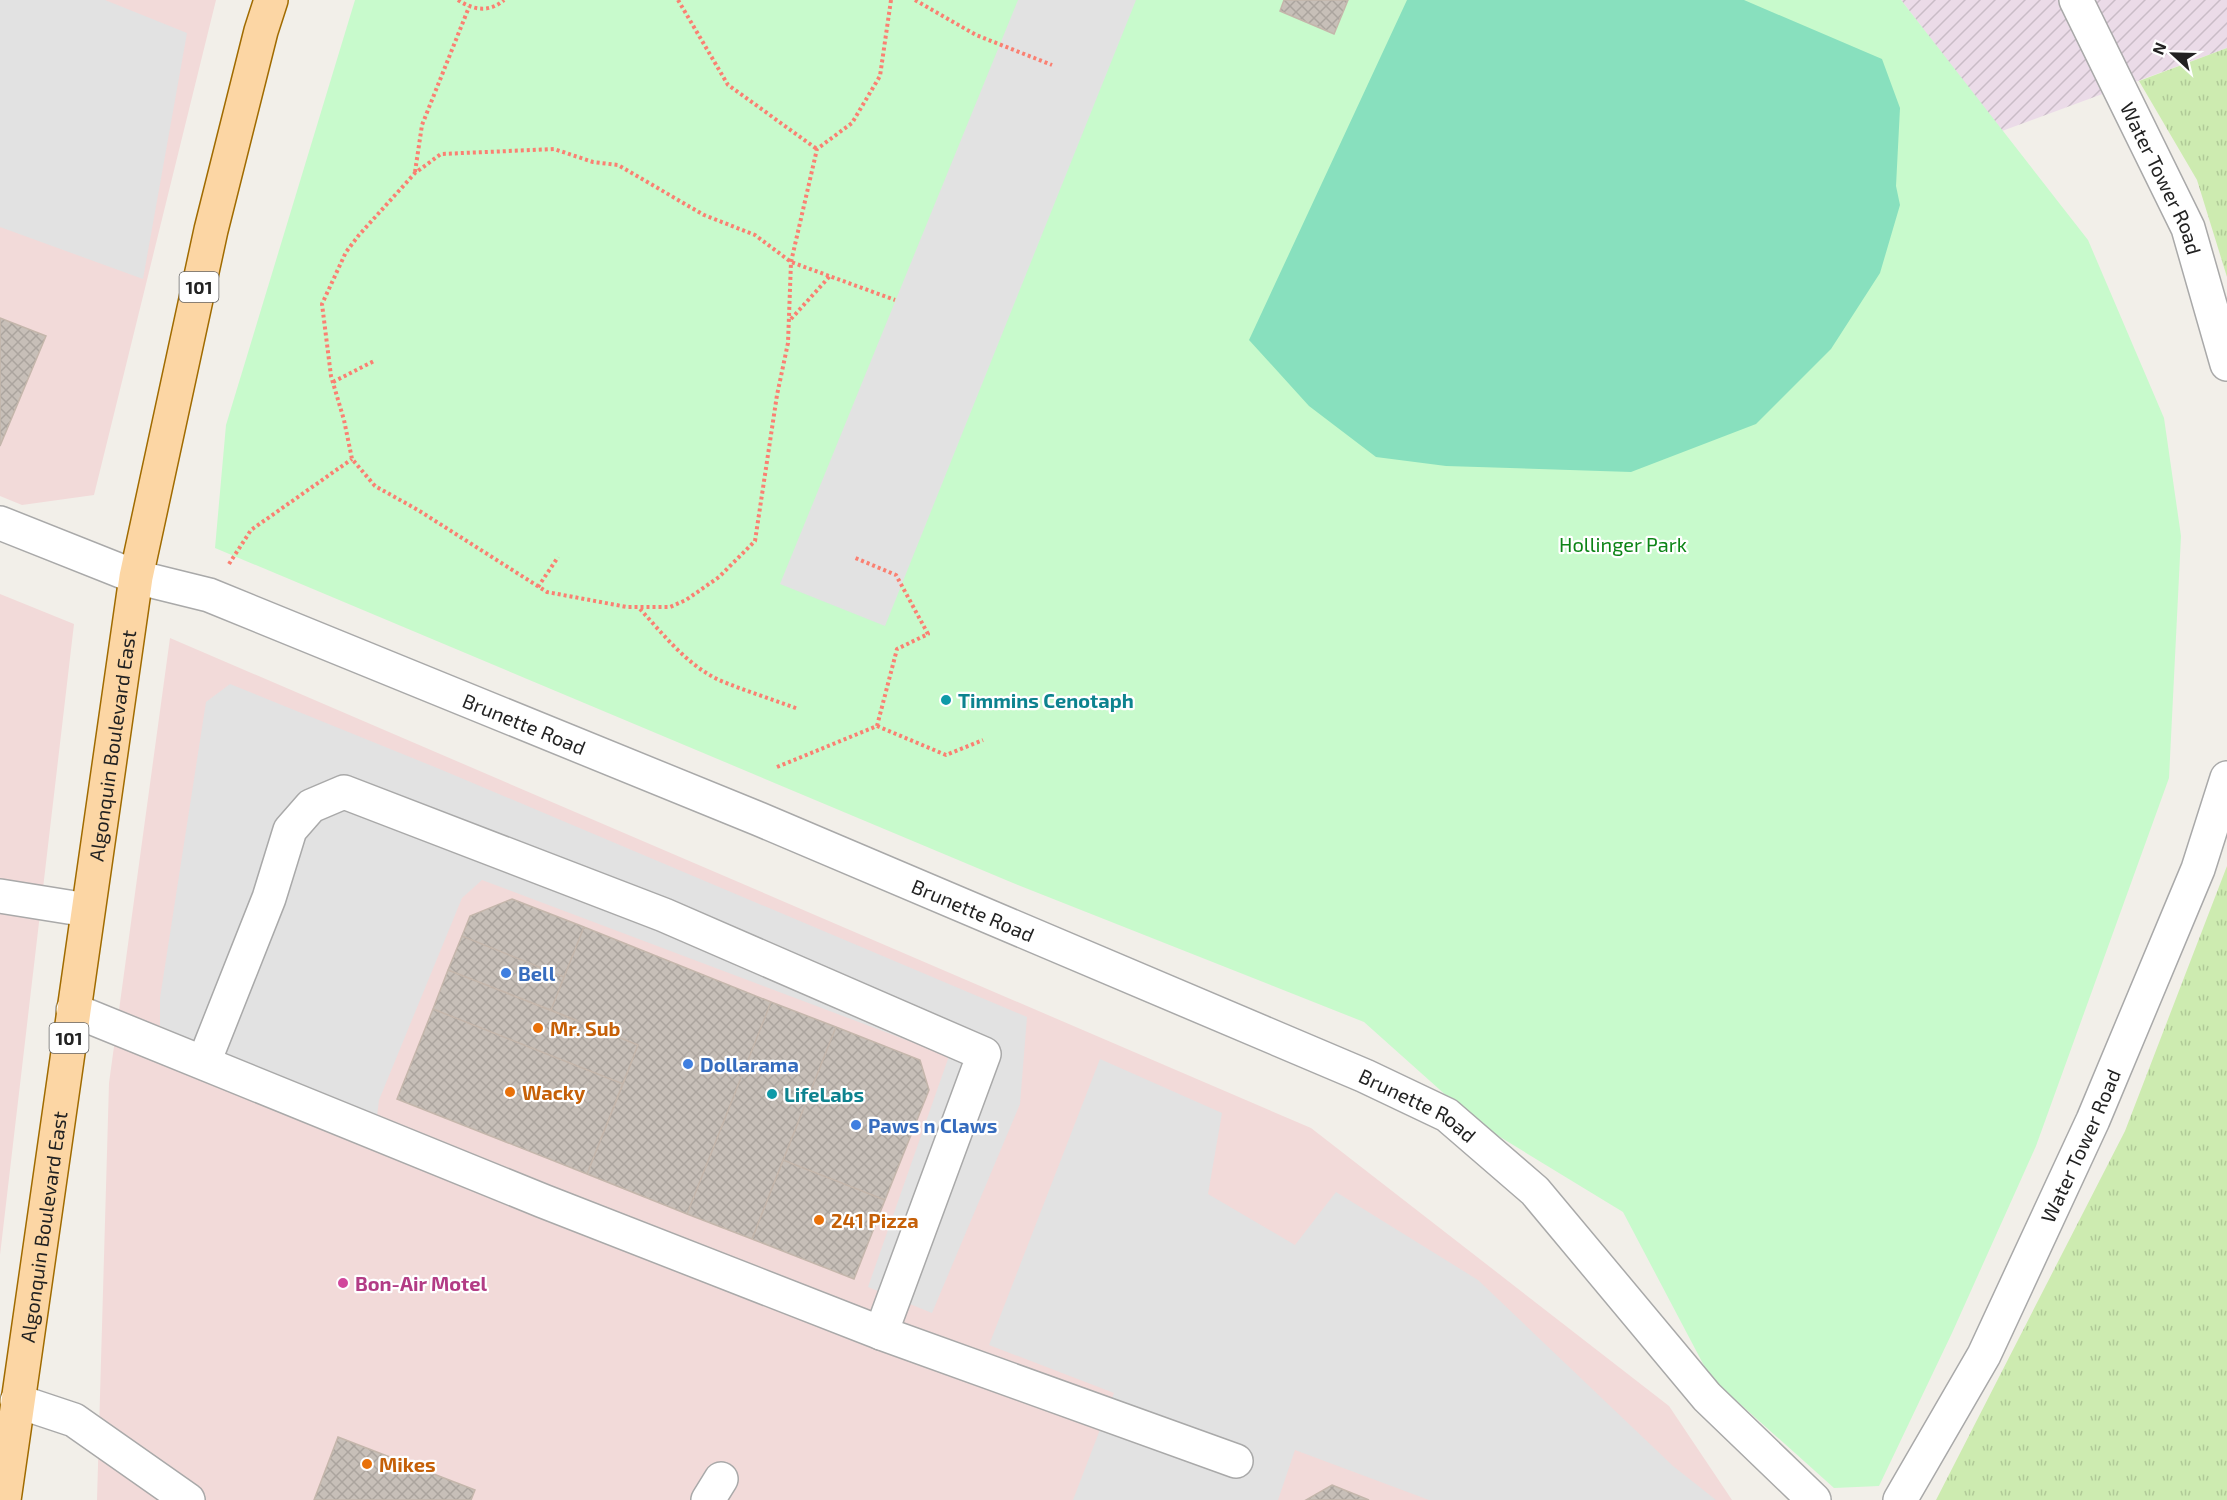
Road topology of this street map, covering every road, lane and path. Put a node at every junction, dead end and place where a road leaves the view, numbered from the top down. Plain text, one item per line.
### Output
1 (271, 0) edge
2 (458, 0) edge
3 (504, 0) edge
4 (678, 0) edge
5 (891, 0) edge
6 (915, 0) edge
7 (2076, 0) edge
8 (469, 7) junction
9 (1052, 65) dead end
10 (817, 149) junction
11 (415, 173) junction
12 (792, 262) junction
13 (830, 275) junction
14 (895, 300) dead end
15 (790, 320) junction
16 (374, 361) dead end
17 (2227, 364) edge
18 (333, 382) junction
19 (352, 459) junction
20 (0, 523) edge
21 (558, 557) dead end
22 (854, 557) dead end
23 (136, 577) junction
24 (538, 586) junction
25 (209, 595) junction
26 (640, 608) junction
27 (798, 709) dead end
28 (877, 726) junction
29 (983, 740) dead end
30 (777, 767) dead end
31 (2227, 778) edge
32 (0, 896) edge
33 (87, 910) junction
34 (73, 1010) junction
35 (204, 1062) junction
36 (881, 1333) junction
37 (18, 1401) junction
38 (1236, 1461) dead end
39 (4, 1500) edge
40 (188, 1500) edge
41 (1814, 1500) edge
42 (1900, 1500) edge

1 - 23 main road, Algonquin Boulevard East / 101
2 - 8 path
3 - 8 path
4 - 10 path
5 - 10 path
6 - 9 path
7 - 17 street, Water Tower Road
8 - 11 path
10 - 12 path
11 - 12 path
11 - 18 path
12 - 13 path
12 - 15 path
13 - 14 path
13 - 15 path
15 - 26 path
16 - 18 path
18 - 19 path
19 - 24 path
19 - 25 path
20 - 23 street, Brunette Road
21 - 24 path
22 - 28 path
23 - 25 street, Brunette Road
23 - 33 main road, Algonquin Boulevard East / 101
24 - 26 path
25 - 41 street, Brunette Road
26 - 27 path
28 - 29 path
28 - 30 path
31 - 42 street, Water Tower Road
32 - 33 street
33 - 34 main road, Algonquin Boulevard East / 101
34 - 35 street
34 - 37 main road, Algonquin Boulevard East / 101
35 - 36 street
35 - 36 street
36 - 38 street
37 - 39 main road, Algonquin Boulevard East / 101
37 - 40 street

